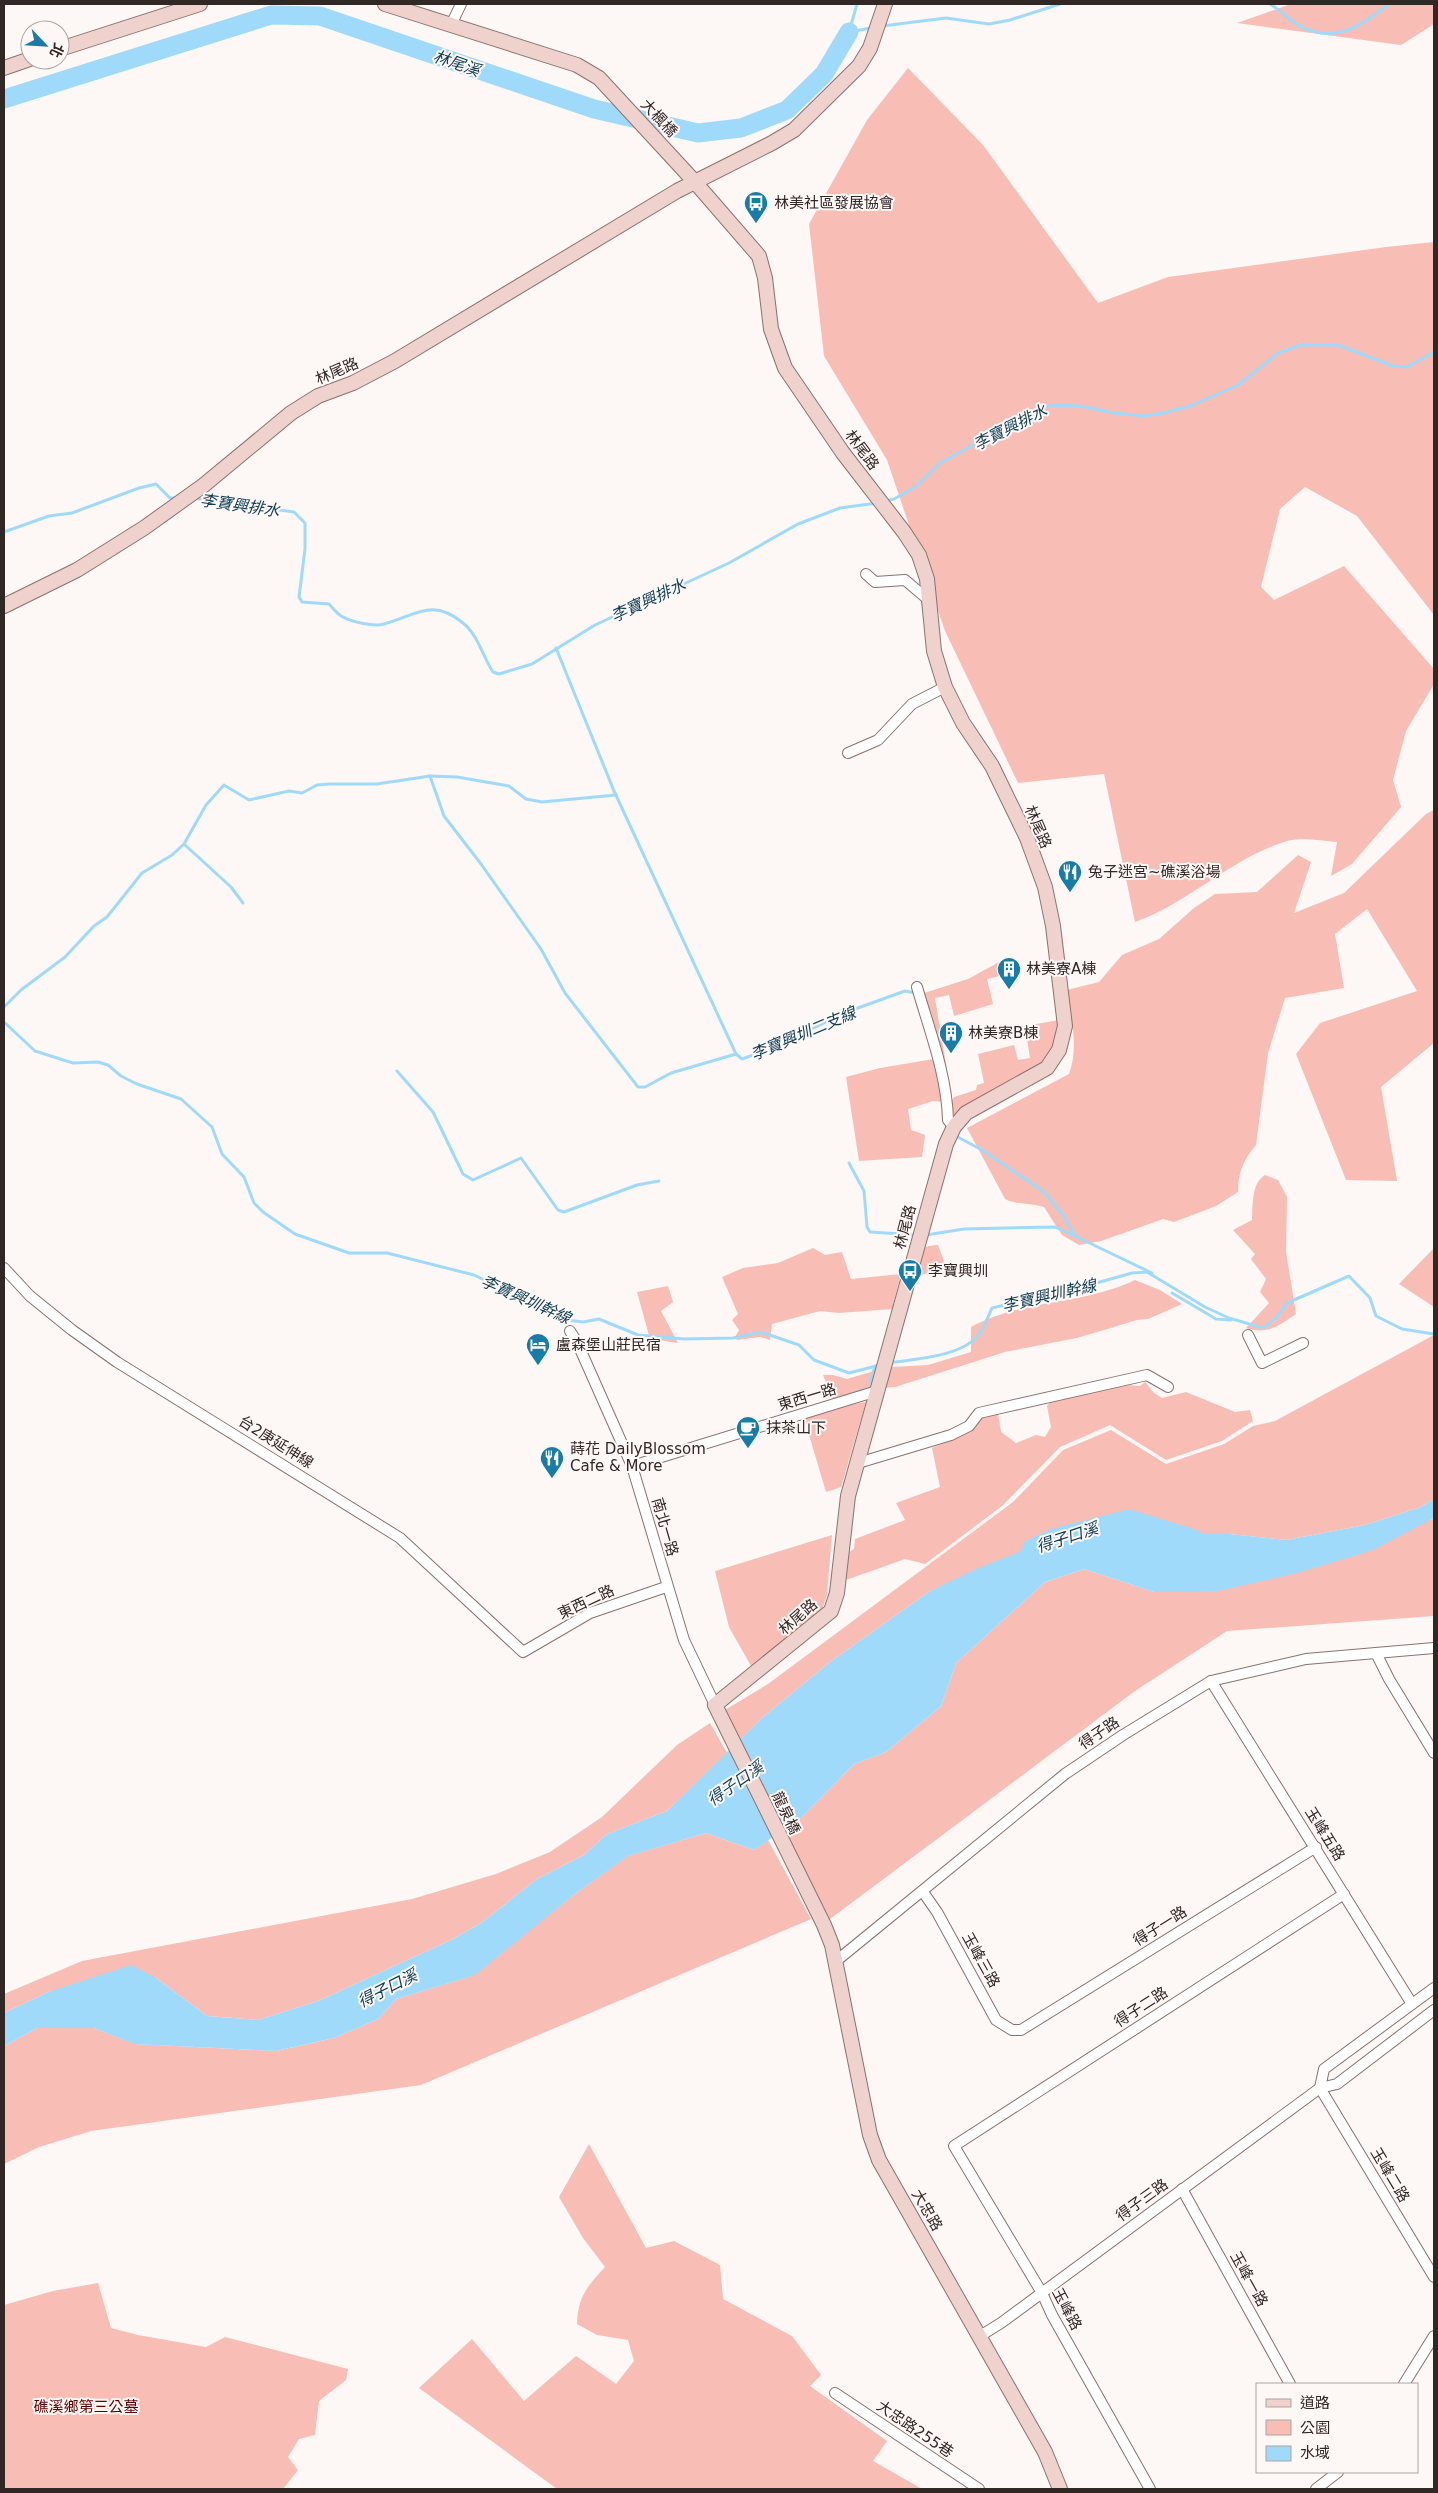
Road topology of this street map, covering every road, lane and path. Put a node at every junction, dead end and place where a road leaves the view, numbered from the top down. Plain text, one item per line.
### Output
1 (200, 4) edge
2 (385, 4) edge
3 (460, 4) edge
4 (885, 4) edge
5 (451, 24) junction
6 (70, 46) edge
7 (20, 62) edge
8 (4, 68) edge
9 (694, 181) junction
10 (866, 574) dead end
11 (931, 602) junction
12 (4, 606) edge
13 (945, 687) junction
14 (848, 753) dead end
15 (917, 987) dead end
16 (954, 1127) junction
17 (4, 1268) edge
18 (570, 1331) dead end
19 (1248, 1335) dead end
20 (1303, 1343) dead end
21 (1168, 1387) dead end
22 (877, 1391) junction
23 (858, 1463) junction
24 (632, 1466) junction
25 (666, 1587) junction
26 (1434, 1648) edge
27 (523, 1652) joint
28 (1376, 1653) junction
29 (1211, 1681) junction
30 (717, 1710) junction
31 (1434, 1753) edge
32 (1316, 1847) junction
33 (923, 1892) junction
34 (1344, 1894) junction
35 (824, 1925) joint
36 (835, 1962) junction
37 (1434, 1988) edge
38 (1412, 2004) junction
39 (1434, 2010) edge
40 (1021, 2030) joint
41 (1320, 2088) junction
42 (954, 2146) joint
43 (1182, 2189) junction
44 (1434, 2277) edge
45 (1042, 2293) junction
46 (980, 2336) junction
47 (1434, 2336) edge
48 (1289, 2383) edge
49 (1405, 2383) edge
50 (835, 2393) dead end
51 (1337, 2473) edge
52 (979, 2489) edge
53 (1060, 2489) edge
54 (1150, 2489) edge
55 (1316, 2489) edge

1 - 6 street
2 - 5 street
3 - 5 street
4 - 9 street, 林尾路
5 - 9 street, 大楓橋
7 - 8 street
9 - 11 street, 林尾路
9 - 12 street, 林尾路
10 - 11 street
11 - 13 street, 林尾路
13 - 14 street
13 - 16 street, 林尾路
15 - 16 street
16 - 22 street, 林尾路
17 - 27 street, 台2庚延伸線
18 - 24 street, 南北一路
19 - 20 street
21 - 23 street
22 - 23 street, 林尾路
22 - 24 street, 東西一路
23 - 30 street, 林尾路
24 - 25 street, 南北一路
25 - 27 street, 東西二路
25 - 30 street, 南北一路
26 - 28 street, 得子路
28 - 29 street, 得子路
28 - 31 street
29 - 32 street, 玉峰五路
29 - 33 street, 得子路
30 - 35 street, 龍泉橋
32 - 34 street, 玉峰五路
32 - 40 street, 得子一路
33 - 36 street, 得子路
33 - 40 street, 玉峰三路
34 - 38 street, 玉峰五路
34 - 42 street, 得子二路
35 - 36 street, 大忠路
36 - 46 street, 大忠路
37 - 38 street
38 - 41 street
39 - 41 street, 得子三路
41 - 43 street, 得子三路
41 - 44 street, 玉峰二路
42 - 45 street, 玉峰路
43 - 45 street, 得子三路
43 - 48 street, 玉峰一路
45 - 46 street, 得子三路
45 - 54 street, 玉峰路
46 - 53 street, 大忠路
47 - 49 street
50 - 52 street, 大忠路255巷
51 - 55 street

